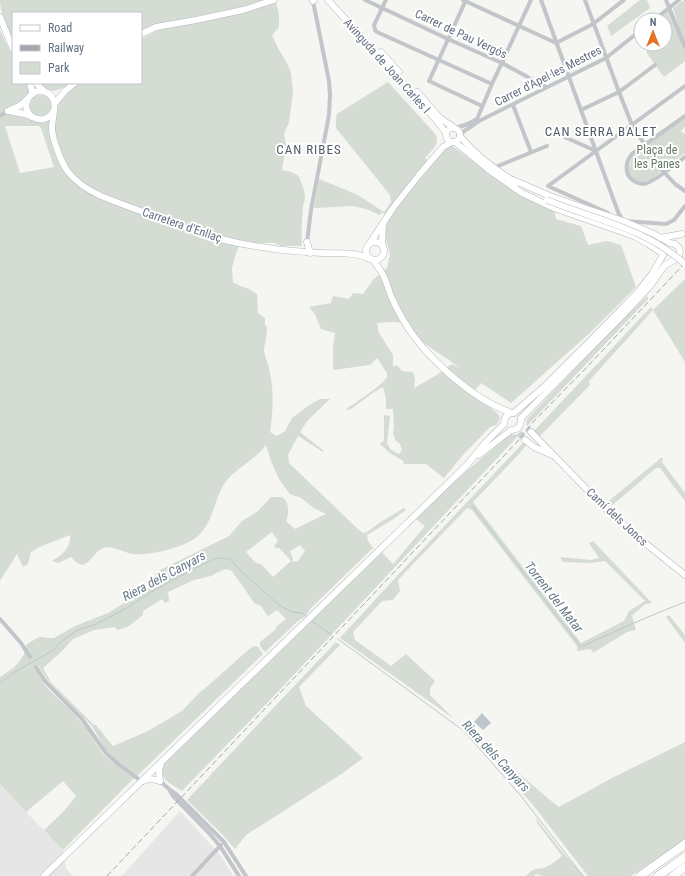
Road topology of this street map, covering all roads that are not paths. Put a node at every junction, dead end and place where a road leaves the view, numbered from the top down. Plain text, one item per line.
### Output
1 (274, 0) edge
2 (313, 0) edge
3 (328, 0) edge
4 (333, 0) edge
5 (365, 0) edge
6 (386, 0) edge
7 (465, 0) edge
8 (531, 0) edge
9 (541, 0) edge
10 (585, 0) edge
11 (624, 0) edge
12 (666, 0) edge
13 (679, 0) edge
14 (382, 8) junction
15 (670, 8) junction
16 (665, 12) edge
17 (0, 17) edge
18 (594, 24) junction
19 (519, 26) junction
20 (142, 34) edge
21 (633, 36) edge
22 (448, 39) junction
23 (556, 43) junction
24 (12, 47) edge
25 (685, 47) edge
26 (606, 58) junction
27 (439, 60) junction
28 (502, 63) junction
29 (655, 65) dead end
30 (569, 77) junction
31 (30, 84) edge
32 (37, 84) edge
33 (74, 84) edge
34 (492, 84) junction
35 (685, 86) edge
36 (546, 88) junction
37 (64, 91) junction
38 (46, 92) junction
39 (618, 92) junction
40 (30, 96) junction
41 (55, 103) junction
42 (513, 105) junction
43 (482, 106) junction
44 (581, 110) junction
45 (8, 111) junction
46 (53, 112) junction
47 (0, 116) edge
48 (685, 116) edge
49 (32, 117) junction
50 (39, 120) junction
51 (478, 120) junction
52 (632, 125) junction
53 (454, 128) junction
54 (52, 133) junction
55 (558, 134) dead end
56 (446, 135) junction
57 (460, 135) junction
58 (454, 142) junction
59 (645, 145) junction
60 (547, 146) dead end
61 (443, 147) junction
62 (596, 151) junction
63 (530, 152) junction
64 (685, 157) edge
65 (493, 168) junction
66 (664, 172) junction
67 (512, 182) junction
68 (685, 191) edge
69 (685, 206) edge
70 (623, 220) junction
71 (642, 222) junction
72 (384, 223) junction
73 (636, 226) junction
74 (684, 232) edge
75 (634, 236) junction
76 (660, 238) junction
77 (307, 242) junction
78 (672, 243) junction
79 (369, 244) junction
80 (382, 244) junction
81 (652, 246) junction
82 (302, 252) junction
83 (310, 253) junction
84 (348, 253) junction
85 (662, 254) junction
86 (384, 255) junction
87 (372, 259) junction
88 (673, 260) junction
89 (659, 262) junction
90 (685, 264) edge
91 (382, 273) junction
92 (487, 402) junction
93 (513, 413) junction
94 (521, 420) junction
95 (504, 422) junction
96 (515, 431) junction
97 (525, 440) tunnel mouth
98 (534, 447) junction
99 (546, 447) junction
100 (553, 455) junction
101 (466, 465) junction
102 (685, 575) edge
103 (0, 619) edge
104 (30, 657) dead end
105 (36, 667) dead end
106 (161, 762) junction
107 (160, 781) junction
108 (140, 782) junction
109 (170, 790) junction
110 (224, 842) junction
111 (685, 844) edge
112 (220, 846) junction
113 (685, 849) edge
114 (685, 856) edge
115 (685, 867) edge
116 (685, 870) edge
117 (44, 876) edge
118 (192, 876) edge
119 (239, 876) edge
120 (246, 876) edge
121 (641, 876) edge
122 (658, 876) edge
123 (673, 876) edge
124 (679, 876) edge

1 - 20 street
2 - 77 street
3 - 56 street, Avinguda de Joan Carles I
4 - 53 street, Avinguda de Joan Carles I
5 - 14 street, Carrer de Pau Vergós
6 - 14 street
7 - 19 street
7 - 22 street
8 - 19 street
9 - 23 street
10 - 18 street
11 - 18 street
12 - 15 street
13 - 15 street
14 - 22 street, Carrer de Pau Vergós
14 - 27 street
15 - 16 street
15 - 25 street
17 - 24 street
18 - 23 street
18 - 26 street
19 - 23 street
19 - 28 street
21 - 26 street, Carrer d'Apel·les Mestres
22 - 27 street
22 - 28 street, Carrer de Pau Vergós
23 - 30 street
26 - 30 street, Carrer d'Apel·les Mestres
26 - 39 street
27 - 34 street
27 - 43 street
28 - 34 street
28 - 36 street, Carrer de Pau Vergós
29 - 39 street
30 - 36 street, Carrer d'Apel·les Mestres
30 - 44 street
31 - 40 street
32 - 38 street
33 - 37 street
34 - 43 street
35 - 52 street
36 - 42 street, Carrer d'Apel·les Mestres
37 - 38 street
37 - 41 street
38 - 40 street
38 - 41 street
39 - 44 street
39 - 52 street
40 - 45 street
40 - 49 street
41 - 46 street
42 - 51 street, Carrer d'Apel·les Mestres
42 - 63 street
43 - 51 street
44 - 62 street
45 - 47 street
45 - 49 street
46 - 50 street
46 - 54 street, Carretera d'Enllaç
48 - 59 street
49 - 50 street
50 - 54 street, Carretera d'Enllaç
51 - 53 street
51 - 57 street, Carrer d'Apel·les Mestres
52 - 59 street
52 - 62 street
53 - 56 street
53 - 57 street
54 - 82 street, Carretera d'Enllaç
55 - 62 street
56 - 58 street
56 - 61 street
57 - 58 street
57 - 65 street
58 - 61 street
58 - 67 street
59 - 66 street
59 - 66 street
60 - 63 street
61 - 72 street
62 - 70 street
62 - 70 street
63 - 65 street
64 - 66 street
65 - 67 street
66 - 68 street
67 - 70 street
67 - 75 street
67 - 90 street, bridge
69 - 71 street
70 - 71 street
70 - 73 street
71 - 73 street
72 - 79 street
72 - 80 street
73 - 75 street
73 - 76 street
74 - 76 street
74 - 78 street
75 - 81 street
76 - 78 street
77 - 82 street
77 - 83 street
78 - 85 street
78 - 88 street
79 - 80 street
79 - 84 street, Carretera d'Enllaç
79 - 87 street
80 - 86 street
81 - 85 street
81 - 89 street
82 - 83 street, Carretera d'Enllaç
83 - 84 street, Carretera d'Enllaç
84 - 87 street, Carretera d'Enllaç
85 - 88 street
85 - 89 street
86 - 87 street
86 - 91 street
87 - 91 street
88 - 94 street
89 - 93 street
91 - 92 street
92 - 93 street
92 - 95 street
93 - 94 street
93 - 95 street
94 - 96 street
94 - 99 street, Camí dels Joncs
95 - 96 street
95 - 101 street
96 - 101 street
97 - 98 street, Camí dels Joncs
98 - 99 street
98 - 100 street, Camí dels Joncs
99 - 100 street, Camí dels Joncs
100 - 102 street, Camí dels Joncs
101 - 106 street
103 - 104 street
105 - 108 street
106 - 107 street
106 - 108 street
107 - 108 street
107 - 109 street
108 - 117 street
109 - 110 street
109 - 112 street
110 - 112 street
110 - 120 street
111 - 121 highway
112 - 118 street
112 - 119 street
113 - 121 highway
114 - 122 highway
115 - 123 highway
116 - 124 highway

